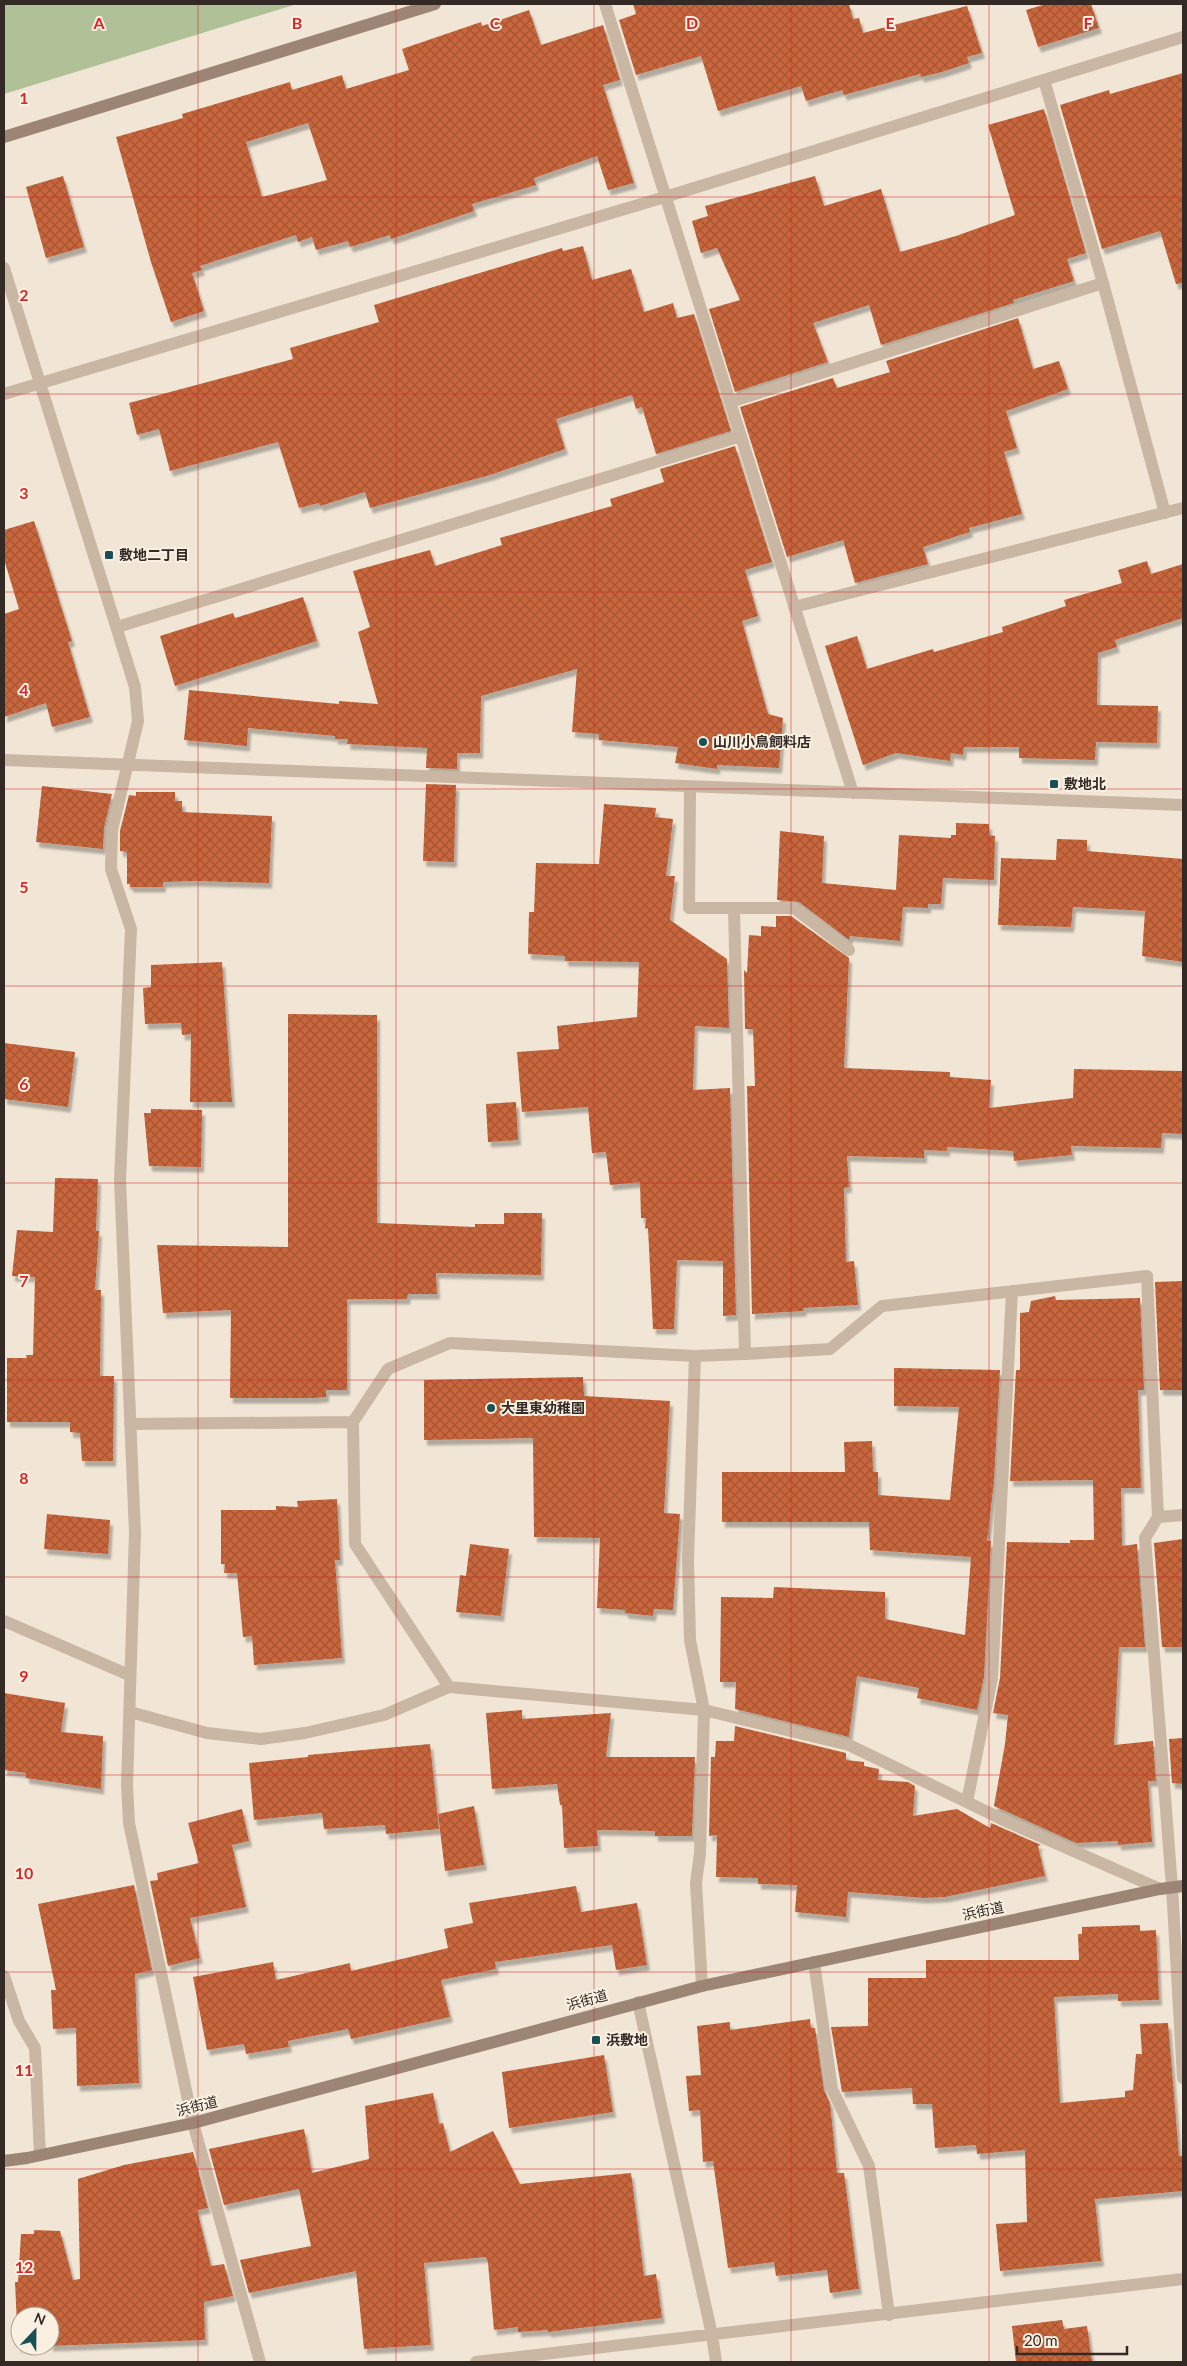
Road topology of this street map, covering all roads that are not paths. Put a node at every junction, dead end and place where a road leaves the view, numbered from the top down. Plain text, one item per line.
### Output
1 (435, 4) edge
2 (605, 4) edge
3 (1183, 37) edge
4 (1044, 80) junction
5 (4, 137) edge
6 (666, 197) junction
7 (4, 268) edge
8 (1103, 284) junction
9 (39, 383) junction
10 (4, 394) edge
11 (730, 402) junction
12 (741, 436) junction
13 (1183, 508) edge
14 (1165, 513) junction
15 (794, 607) junction
16 (117, 627) junction
17 (4, 760) edge
18 (128, 765) junction
19 (690, 787) junction
20 (854, 793) junction
21 (1183, 805) edge
22 (734, 909) junction
23 (849, 950) dead end
24 (1012, 1291) junction
25 (745, 1354) junction
26 (695, 1356) junction
27 (353, 1422) junction
28 (130, 1424) junction
29 (1183, 1515) edge
30 (1158, 1517) junction
31 (4, 1621) edge
32 (130, 1675) junction
33 (449, 1687) junction
34 (704, 1710) junction
35 (130, 1712) junction
36 (967, 1802) junction
37 (1172, 1887) edge
38 (814, 1962) junction
39 (4, 1976) edge
40 (702, 1986) junction
41 (638, 2002) junction
42 (1183, 2078) edge
43 (193, 2123) junction
44 (40, 2156) junction
45 (4, 2161) edge
46 (1183, 2279) edge
47 (889, 2315) junction
48 (712, 2335) junction
49 (260, 2362) edge
50 (476, 2362) edge
51 (716, 2362) edge

1 - 5 street
2 - 6 street
3 - 4 street
4 - 6 street
4 - 8 street
6 - 9 street
6 - 11 street
7 - 9 street
8 - 11 street
8 - 14 street
9 - 10 street
9 - 16 street
11 - 12 street
12 - 15 street
12 - 16 street
13 - 14 street
14 - 15 street
15 - 20 street
16 - 18 street
17 - 18 street
18 - 19 street
18 - 28 street
19 - 20 street
19 - 22 street
20 - 21 street
22 - 23 street
22 - 25 street
24 - 25 street
24 - 30 street
24 - 36 street
25 - 26 street
26 - 27 street
26 - 34 street
27 - 28 street
27 - 33 street
28 - 32 street
29 - 30 street
30 - 37 street
31 - 32 street
32 - 35 street
33 - 34 street
33 - 35 street
34 - 36 street
34 - 40 street
35 - 43 street
36 - 37 street
37 - 38 street, 浜街道
37 - 42 street
38 - 40 street, 浜街道
38 - 47 street
39 - 44 street
40 - 41 street, 浜街道
41 - 43 street, 浜街道
41 - 48 street
43 - 44 street, 浜街道
43 - 49 street
44 - 45 street, 浜街道
46 - 47 street
47 - 48 street
48 - 50 street
48 - 51 street

